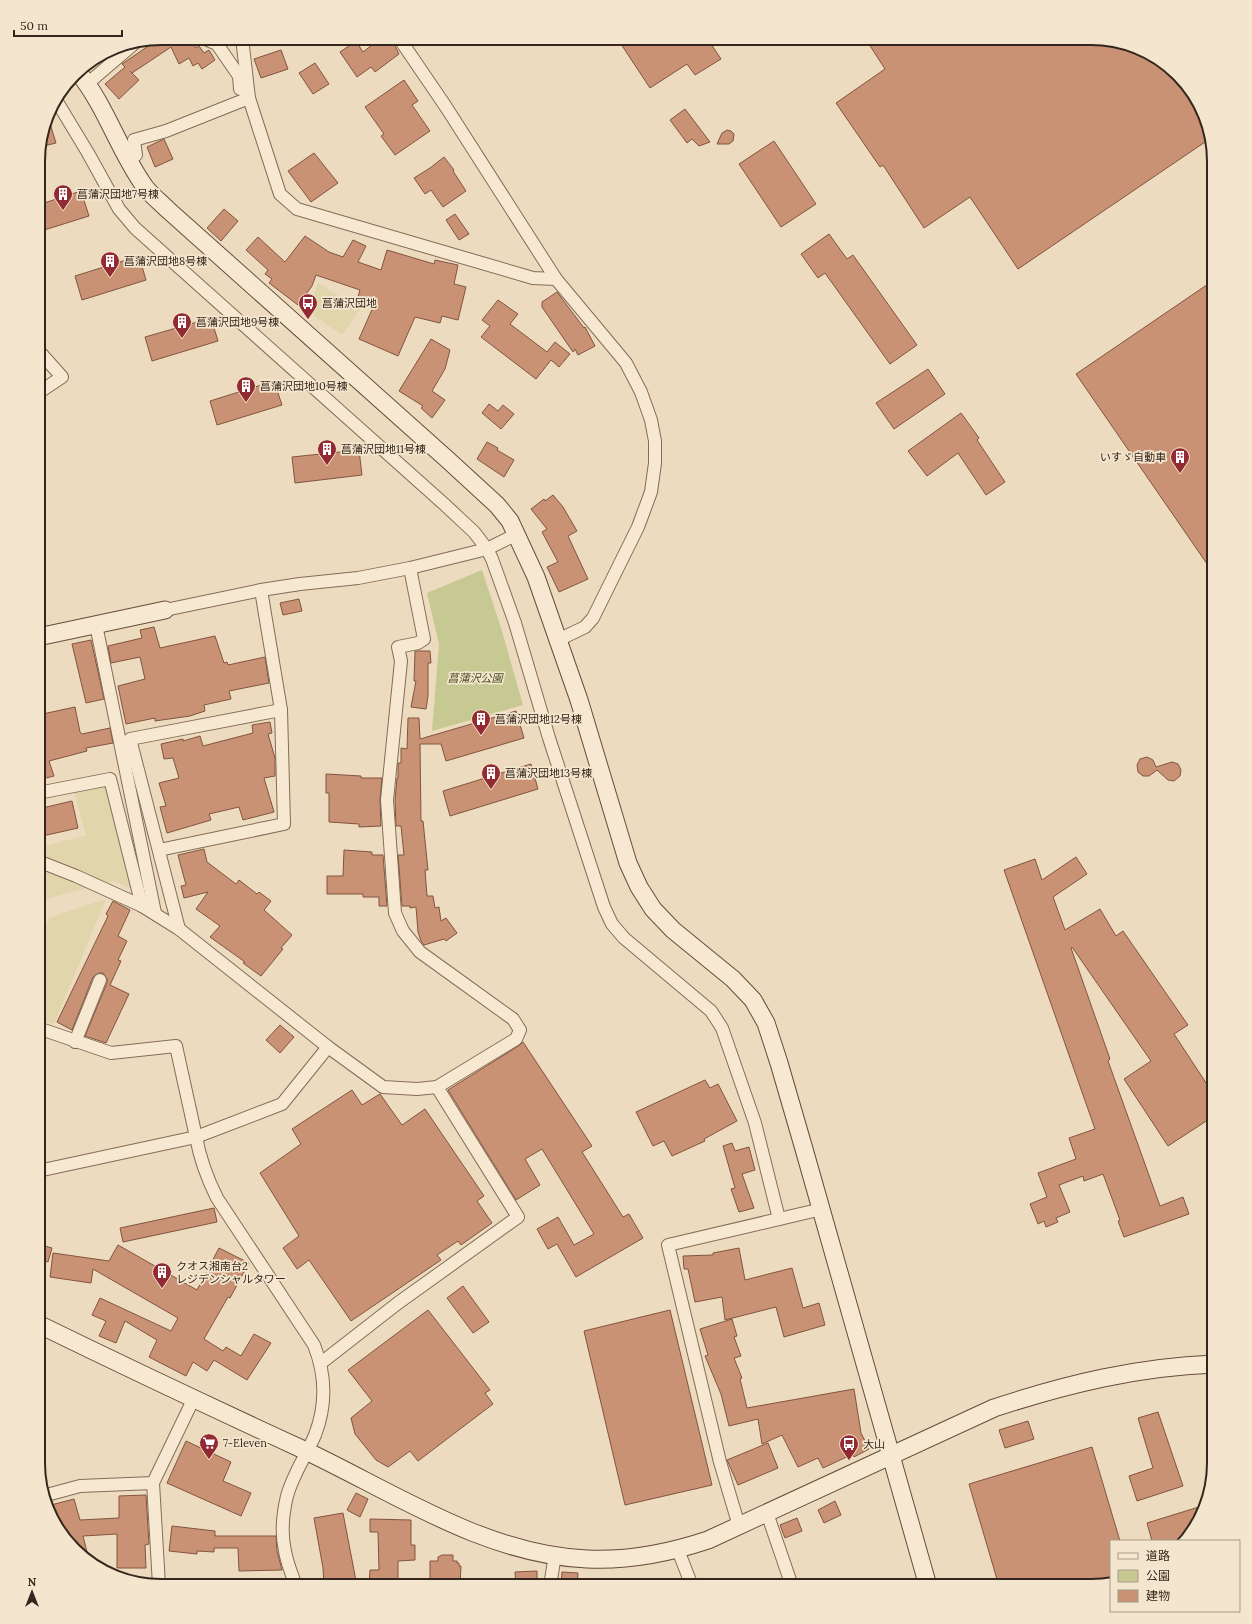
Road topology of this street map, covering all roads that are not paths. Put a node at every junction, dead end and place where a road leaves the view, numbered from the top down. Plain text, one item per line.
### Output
1 (218, 45) edge
2 (242, 45) edge
3 (404, 45) edge
4 (121, 52) edge
5 (82, 78) edge
6 (245, 100) junction
7 (60, 106) edge
8 (129, 160) junction
9 (556, 279) junction
10 (45, 358) edge
11 (45, 388) edge
12 (517, 534) junction
13 (487, 549) junction
14 (410, 568) junction
15 (261, 590) junction
16 (165, 610) joint
17 (96, 625) junction
18 (45, 636) edge
19 (558, 640) junction
20 (281, 710) junction
21 (45, 792) edge
22 (159, 850) junction
23 (45, 864) edge
24 (142, 906) junction
25 (155, 913) junction
26 (179, 929) junction
27 (100, 980) dead end
28 (45, 1031) edge
29 (75, 1042) junction
30 (328, 1047) junction
31 (437, 1086) junction
32 (196, 1137) junction
33 (45, 1169) edge
34 (822, 1209) junction
35 (779, 1219) junction
36 (45, 1327) edge
37 (321, 1363) junction
38 (1207, 1365) edge
39 (193, 1400) junction
40 (306, 1451) junction
41 (892, 1456) junction
42 (153, 1483) junction
43 (49, 1494) edge
44 (767, 1513) junction
45 (739, 1526) junction
46 (678, 1550) junction
47 (555, 1556) junction
48 (158, 1579) edge
49 (294, 1579) edge
50 (551, 1579) edge
51 (689, 1579) edge
52 (790, 1579) edge
53 (926, 1579) edge

1 - 6 street
2 - 6 street
3 - 9 street
4 - 5 street
5 - 8 street
6 - 8 street
6 - 9 street
7 - 13 street
8 - 12 street
9 - 19 street
10 - 11 street
12 - 13 street
12 - 19 street
13 - 14 street
13 - 35 street
14 - 15 street
14 - 31 street
15 - 16 street
15 - 20 street
16 - 17 street
17 - 18 street
17 - 25 street
19 - 34 street
20 - 22 street
20 - 22 street
21 - 24 street
22 - 26 street
23 - 24 street
24 - 25 street
25 - 26 street
26 - 30 street
27 - 29 street
28 - 29 street
29 - 32 street
30 - 31 street
30 - 32 street
31 - 37 street
32 - 33 street
32 - 37 street
34 - 35 street
34 - 41 street
35 - 45 street
36 - 39 street
37 - 40 street
38 - 41 street
39 - 40 street
39 - 42 street
40 - 47 street
40 - 49 street
41 - 44 street
41 - 53 street
42 - 43 street
42 - 48 street
44 - 45 street
44 - 52 street
45 - 46 street
46 - 47 street
46 - 51 street
47 - 50 street

